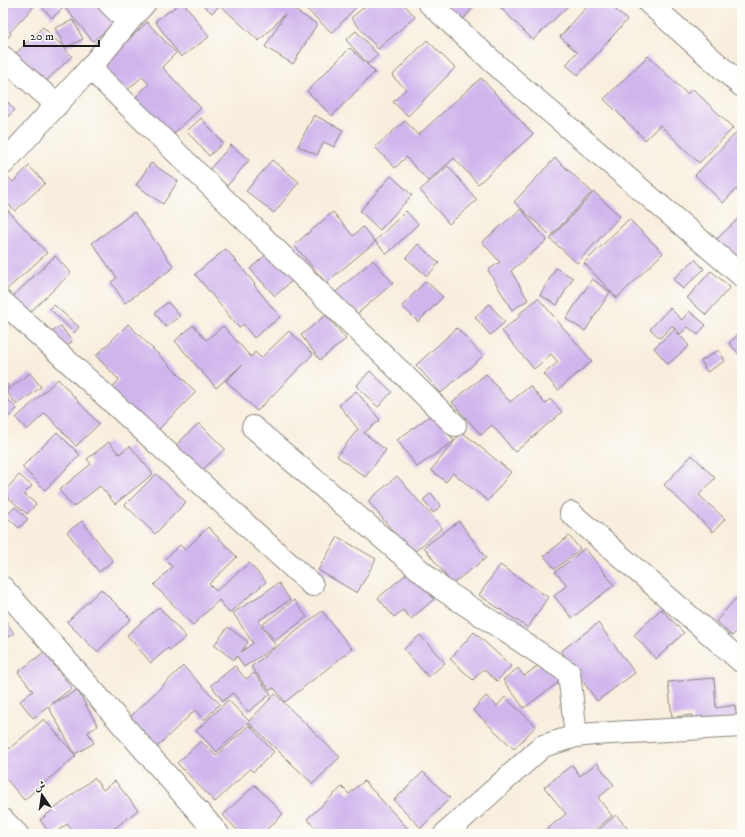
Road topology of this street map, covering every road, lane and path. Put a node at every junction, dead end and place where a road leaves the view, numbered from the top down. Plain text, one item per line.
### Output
1 (109, 3) edge
2 (145, 3) edge
3 (429, 3) edge
4 (649, 3) edge
5 (128, 22) junction
6 (3, 57) edge
7 (90, 68) junction
8 (742, 86) edge
9 (57, 105) junction
10 (3, 164) edge
11 (742, 276) edge
12 (3, 302) edge
13 (455, 425) dead end
14 (253, 427) dead end
15 (571, 513) dead end
16 (312, 585) dead end
17 (3, 588) edge
18 (742, 662) edge
19 (742, 726) edge
20 (576, 736) junction
21 (3, 820) edge
22 (17, 834) edge
23 (218, 834) edge
24 (446, 834) edge

1 - 5 street
2 - 5 street
3 - 11 street
4 - 8 street
5 - 7 street
6 - 9 street
7 - 9 street
7 - 13 street
9 - 10 street
12 - 16 street
14 - 20 street
15 - 18 street
17 - 23 street
19 - 20 street
20 - 24 street
21 - 22 street

